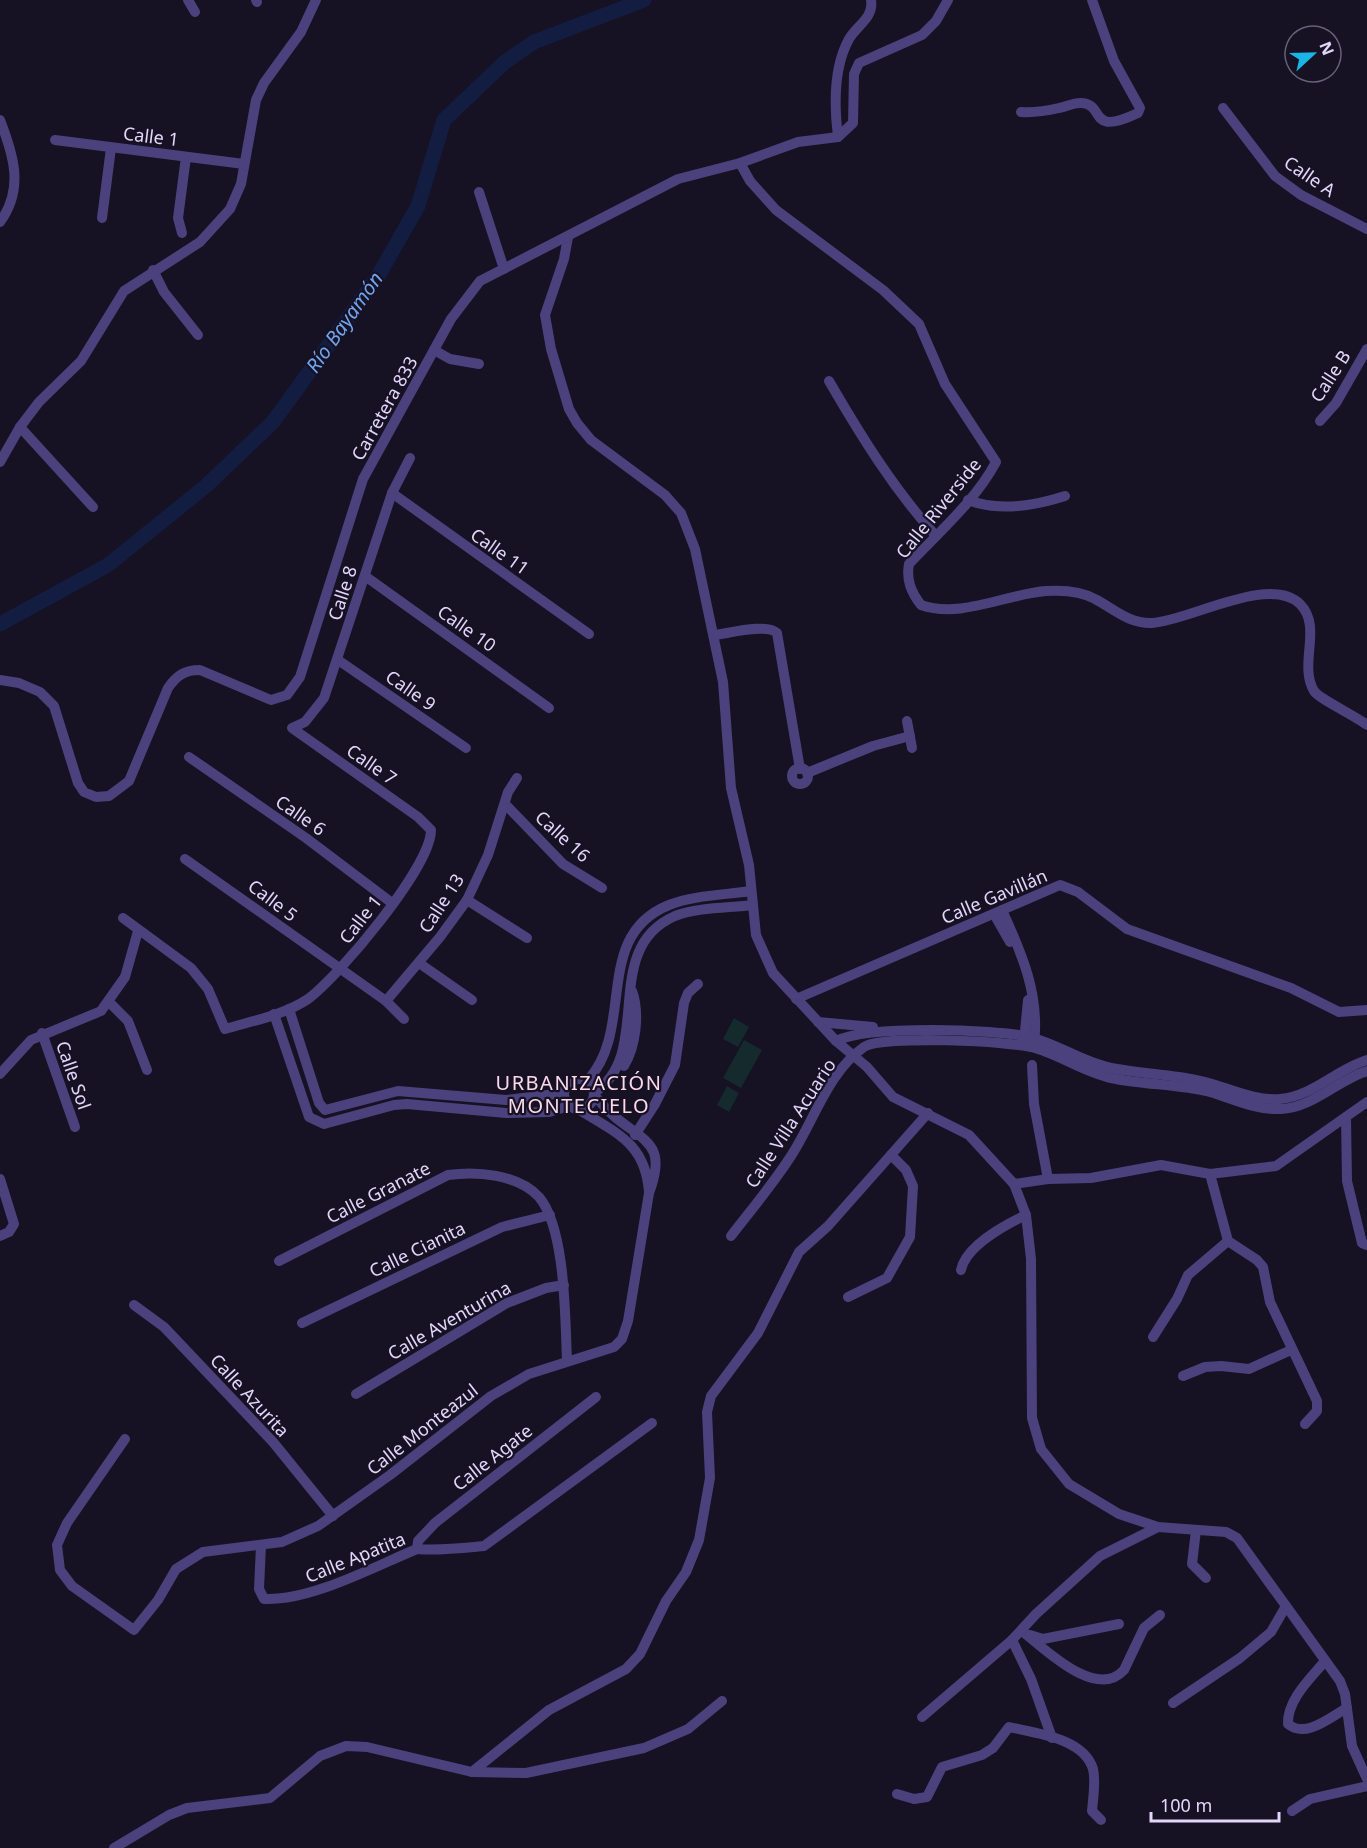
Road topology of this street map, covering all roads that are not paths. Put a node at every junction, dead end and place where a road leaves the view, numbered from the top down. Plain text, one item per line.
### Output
1 (188, 0) edge
2 (316, 0) edge
3 (871, 0) edge
4 (948, 0) edge
5 (1092, 0) edge
6 (195, 12) dead end
7 (1223, 108) dead end
8 (1022, 112) dead end
9 (0, 120) edge
10 (838, 137) junction
11 (55, 140) dead end
12 (111, 148) junction
13 (12, 151) junction
14 (0, 152) edge
15 (186, 157) junction
16 (740, 163) junction
17 (244, 164) junction
18 (479, 192) dead end
19 (102, 218) dead end
20 (0, 222) edge
21 (1367, 229) edge
22 (182, 233) dead end
23 (568, 237) junction
24 (504, 269) junction
25 (153, 270) junction
26 (198, 335) dead end
27 (1367, 349) edge
28 (434, 350) junction
29 (479, 364) dead end
30 (830, 381) dead end
31 (1320, 421) dead end
32 (20, 427) junction
33 (1, 456) edge
34 (410, 458) dead end
35 (392, 493) junction
36 (1065, 496) dead end
37 (968, 500) junction
38 (93, 507) dead end
39 (936, 536) junction
40 (365, 576) junction
41 (589, 634) dead end
42 (715, 635) junction
43 (338, 660) junction
44 (0, 680) edge
45 (549, 708) dead end
46 (907, 721) dead end
47 (1367, 725) edge
48 (292, 728) joint
49 (910, 736) junction
50 (466, 748) dead end
51 (912, 748) dead end
52 (189, 757) dead end
53 (517, 778) dead end
54 (505, 804) junction
55 (431, 830) joint
56 (185, 859) dead end
57 (602, 888) dead end
58 (751, 891) junction
59 (467, 900) junction
60 (392, 903) junction
61 (753, 905) junction
62 (998, 912) junction
63 (123, 918) dead end
64 (138, 931) junction
65 (527, 938) dead end
66 (419, 963) junction
67 (339, 969) junction
68 (698, 984) dead end
69 (796, 999) junction
70 (471, 1000) dead end
71 (386, 1001) junction
72 (109, 1002) junction
73 (289, 1010) junction
74 (1367, 1010) edge
75 (274, 1014) junction
76 (404, 1019) dead end
77 (818, 1022) junction
78 (42, 1033) junction
79 (894, 1036) junction
80 (1029, 1042) junction
81 (840, 1044) junction
82 (854, 1056) junction
83 (1367, 1060) edge
84 (1032, 1065) dead end
85 (147, 1070) dead end
86 (1367, 1071) edge
87 (0, 1074) edge
88 (588, 1080) junction
89 (564, 1093) junction
90 (595, 1094) junction
91 (1367, 1102) edge
92 (574, 1107) junction
93 (928, 1113) junction
94 (1346, 1117) junction
95 (75, 1127) dead end
96 (638, 1131) junction
97 (630, 1143) junction
98 (891, 1155) junction
99 (1210, 1174) junction
100 (0, 1179) edge
101 (1048, 1179) junction
102 (1014, 1184) junction
103 (649, 1193) junction
104 (550, 1215) junction
105 (1026, 1215) junction
106 (0, 1236) edge
107 (731, 1236) dead end
108 (1228, 1241) junction
109 (1367, 1245) edge
110 (279, 1261) dead end
111 (961, 1270) dead end
112 (564, 1285) junction
113 (848, 1297) dead end
114 (134, 1305) dead end
115 (302, 1323) dead end
116 (1153, 1337) dead end
117 (1291, 1350) junction
118 (567, 1360) junction
119 (1183, 1376) dead end
120 (356, 1394) dead end
121 (596, 1397) dead end
122 (652, 1423) dead end
123 (1305, 1424) dead end
124 (125, 1439) dead end
125 (333, 1516) junction
126 (1158, 1527) junction
127 (1196, 1530) junction
128 (261, 1545) junction
129 (417, 1549) junction
130 (1206, 1578) dead end
131 (1286, 1606) junction
132 (1160, 1615) dead end
133 (1119, 1624) dead end
134 (1022, 1630) junction
135 (1012, 1640) junction
136 (1325, 1661) junction
137 (722, 1701) dead end
138 (1173, 1703) dead end
139 (1347, 1708) junction
140 (922, 1717) dead end
141 (1052, 1738) junction
142 (472, 1772) junction
143 (1367, 1779) edge
144 (1367, 1786) edge
145 (897, 1794) dead end
146 (1292, 1811) dead end
147 (1101, 1820) dead end
148 (114, 1848) edge

1 - 6 street
2 - 17 street
3 - 10 street
4 - 10 street
5 - 8 street
7 - 21 street, Calle A
9 - 13 street
10 - 16 street, Carretera 833
11 - 12 street, Calle 1
12 - 15 street, Calle 1
12 - 19 street
13 - 14 street
13 - 20 street
15 - 17 street, Calle 1
15 - 22 street
16 - 23 street, Carretera 833
16 - 37 street, Calle Riverside
17 - 25 street
18 - 24 street
23 - 24 street, Carretera 833
23 - 42 street
24 - 28 street, Carretera 833
25 - 26 street
25 - 32 street
27 - 31 street, Calle B
28 - 29 street
28 - 44 street, Carretera 833
30 - 39 street
32 - 33 street
32 - 38 street
34 - 35 street, Calle 8
35 - 40 street, Calle 8
35 - 41 street, Calle 11
36 - 37 street
37 - 39 street, Calle Riverside
39 - 47 street, Calle Riverside
40 - 43 street, Calle 8
40 - 45 street, Calle 10
42 - 49 street
42 - 58 street
43 - 48 street, Calle 8
43 - 50 street, Calle 9
46 - 49 street
48 - 55 street, Calle 7
49 - 51 street
52 - 60 street, Calle 6
53 - 54 street, Calle 13
54 - 57 street, Calle 16
54 - 59 street, Calle 13
55 - 60 street, Calle 1
56 - 67 street, Calle 5
58 - 61 street
58 - 88 street
59 - 65 street
59 - 66 street, Calle 13
60 - 67 street, Calle 1
61 - 69 street
61 - 90 street
62 - 69 street, Calle Gavillán
62 - 74 street, Calle Gavillán
62 - 80 street
63 - 64 street
64 - 72 street
64 - 75 street, Calle 1
66 - 70 street
66 - 71 street, Calle 13
67 - 71 street, Calle 5
67 - 73 street, Calle 1
68 - 96 street
69 - 77 street
71 - 76 street, Calle 5
72 - 78 street
72 - 85 street
73 - 75 street, Calle 1
73 - 89 street
75 - 92 street
77 - 79 street
77 - 81 street
78 - 87 street
78 - 95 street, Calle Sol
79 - 80 street
79 - 81 street
79 - 82 street
80 - 83 street
80 - 86 street
81 - 82 street
82 - 93 street
82 - 107 street, Calle Villa Acuario
84 - 101 street
88 - 89 street
88 - 90 street
89 - 92 street
90 - 92 street
90 - 96 street, Calle Monteazul
91 - 94 street
92 - 97 street, Calle Monteazul
93 - 98 street
93 - 102 street
94 - 99 street
94 - 109 street
96 - 97 street
96 - 103 street, Calle Monteazul
97 - 103 street, Calle Monteazul
98 - 113 street
98 - 142 street
99 - 101 street
99 - 108 street
100 - 106 street
101 - 102 street
102 - 105 street
103 - 118 street, Calle Monteazul
104 - 110 street, Calle Granate
104 - 112 street, Calle Granate
104 - 115 street, Calle Cianita
105 - 111 street
105 - 126 street
108 - 116 street
108 - 117 street
112 - 118 street, Calle Granate
112 - 120 street, Calle Aventurina
114 - 125 street, Calle Azurita
117 - 119 street
117 - 123 street
118 - 125 street, Calle Monteazul
121 - 129 street, Calle Agate
122 - 129 street, Calle Apatita
124 - 128 street, Calle Monteazul
125 - 128 street, Calle Monteazul
126 - 127 street
126 - 134 street
127 - 130 street
127 - 131 street
128 - 129 street, Calle Apatita
131 - 136 street
131 - 138 street
132 - 134 street
133 - 134 street
134 - 135 street
135 - 140 street
135 - 141 street
136 - 139 street
136 - 139 street
137 - 142 street
139 - 143 street
141 - 145 street
141 - 147 street
142 - 148 street
144 - 146 street

